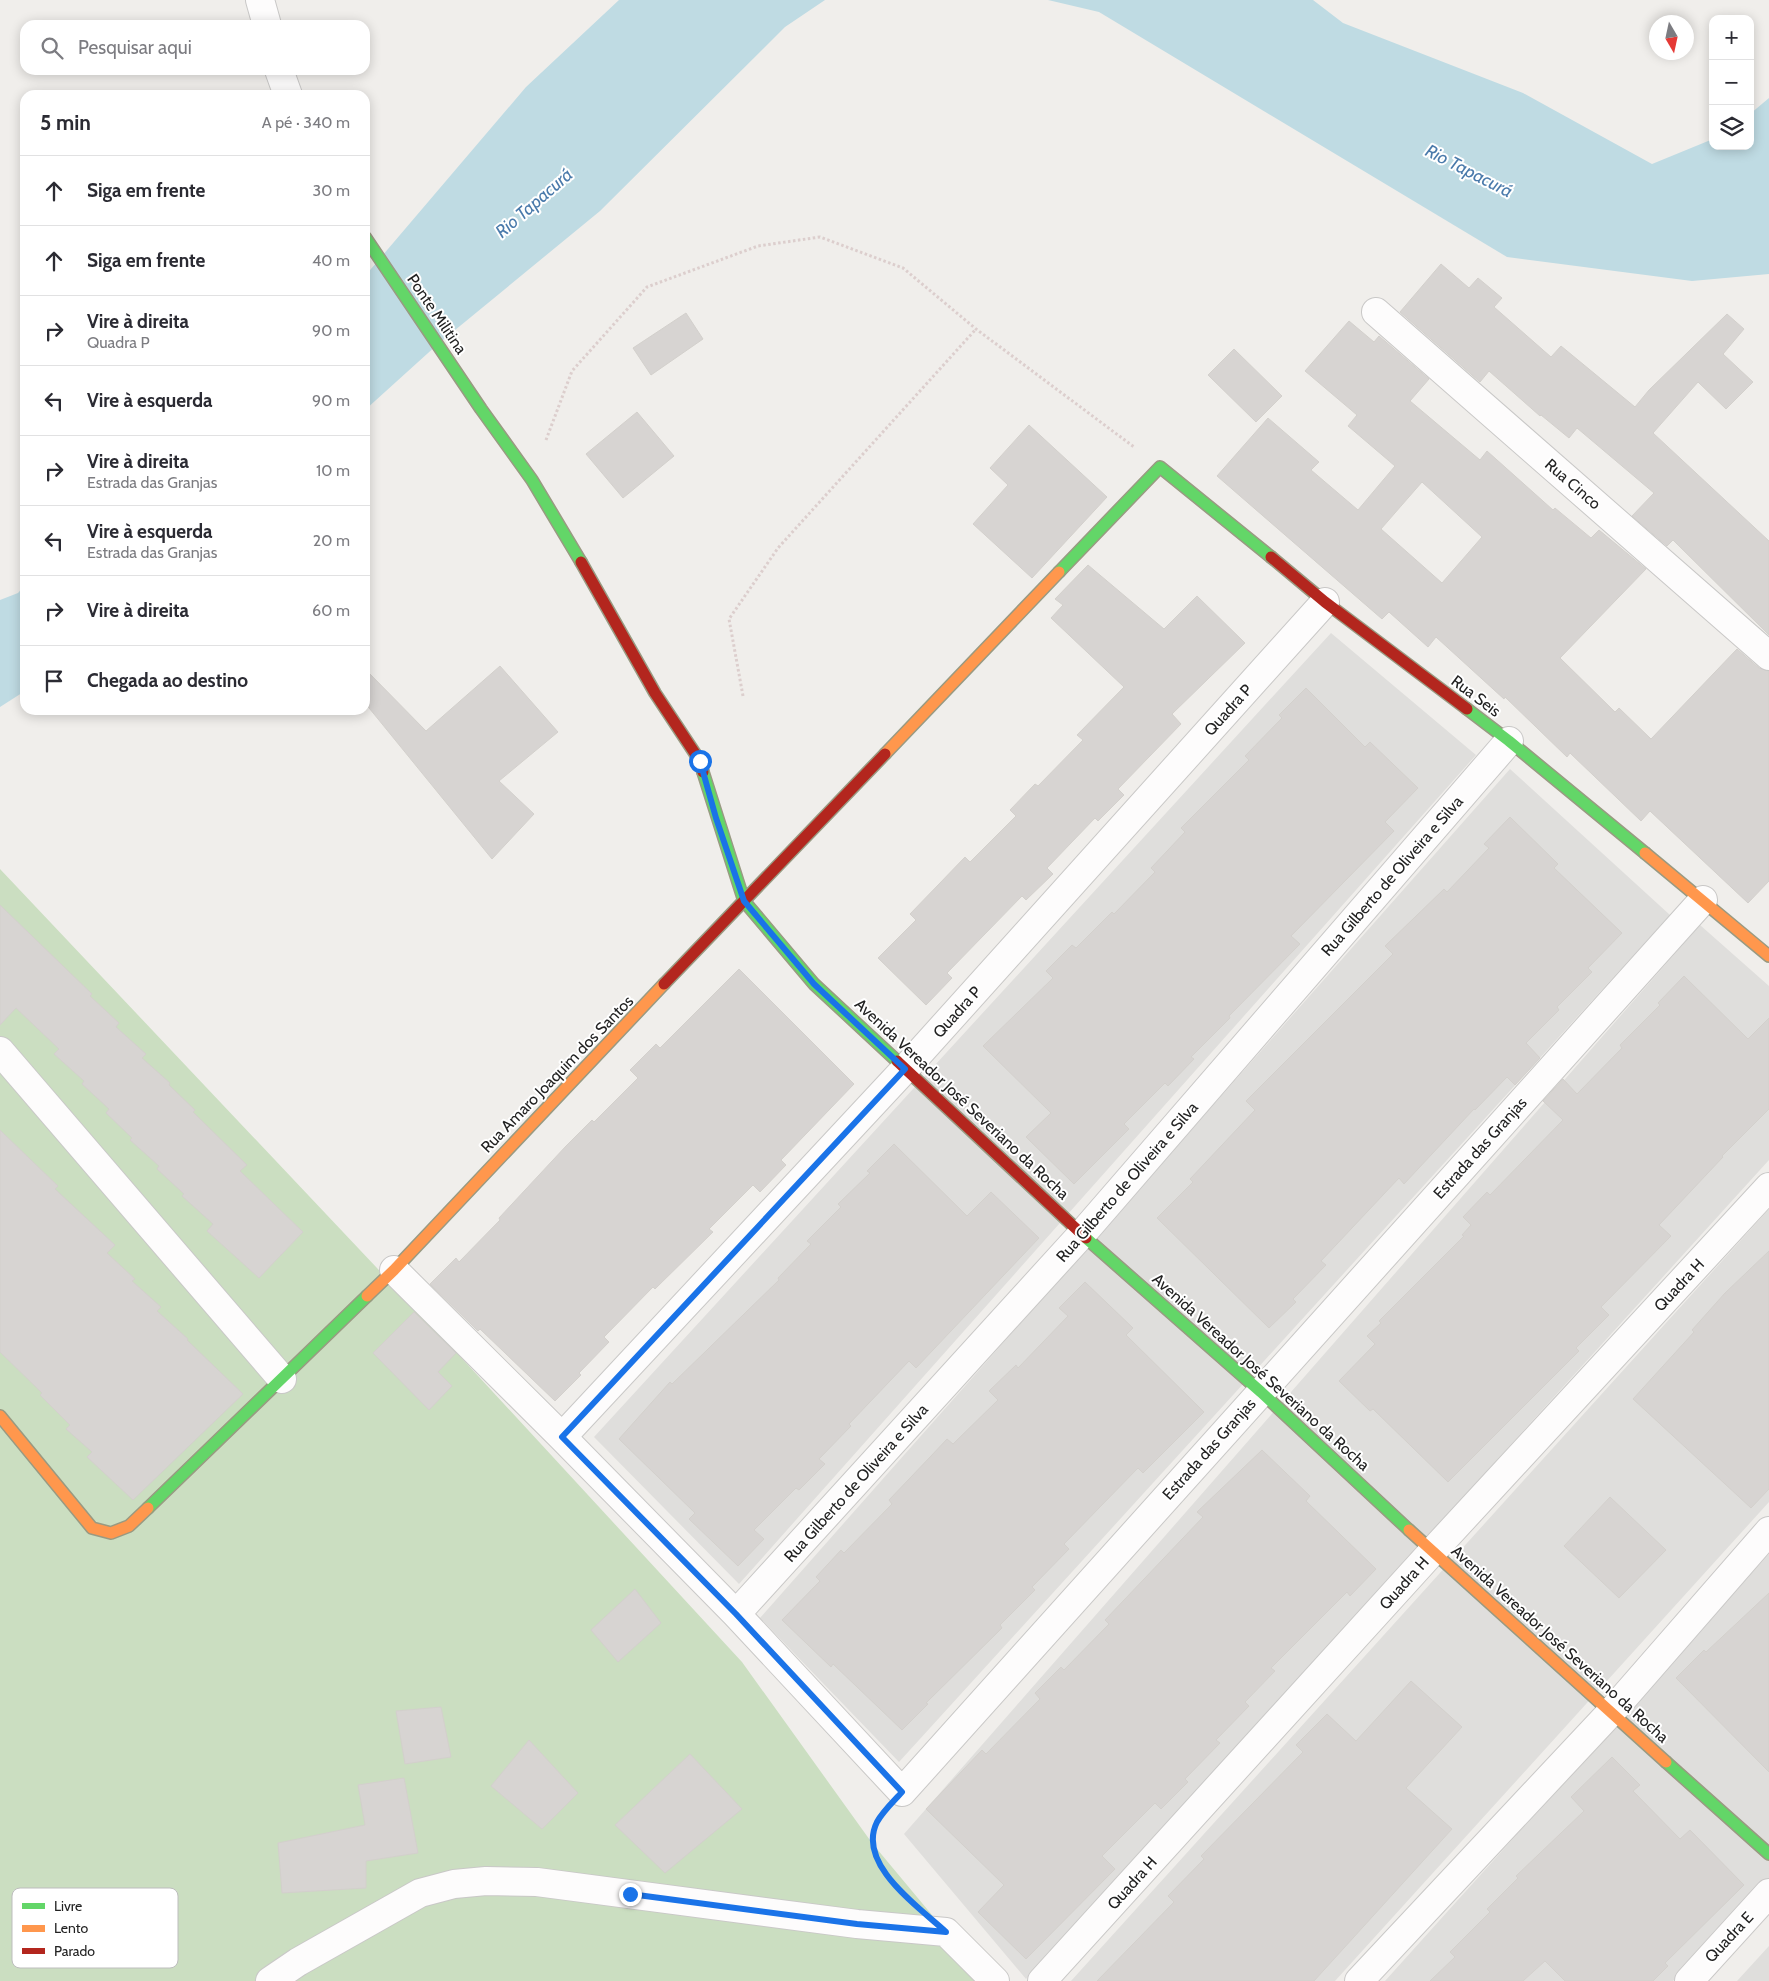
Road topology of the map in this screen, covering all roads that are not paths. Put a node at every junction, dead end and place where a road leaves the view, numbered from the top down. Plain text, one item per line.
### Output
1 (260, 0) edge
2 (266, 20) edge
3 (281, 75) edge
4 (286, 90) edge
5 (370, 244) edge
6 (1376, 312) dead end
7 (1160, 467) joint
8 (1325, 602) junction
9 (1769, 656) edge
10 (1509, 741) junction
11 (1703, 900) junction
12 (744, 901) junction
13 (1769, 956) edge
14 (0, 1051) edge
15 (905, 1069) junction
16 (1769, 1188) edge
17 (1082, 1234) junction
18 (394, 1270) junction
19 (282, 1379) junction
20 (1261, 1392) junction
21 (0, 1416) edge
22 (562, 1437) junction
23 (1769, 1531) edge
24 (1432, 1552) junction
25 (736, 1614) junction
26 (1612, 1711) junction
27 (1769, 1854) edge
28 (1769, 1893) edge
29 (270, 1981) edge
30 (995, 1981) edge
31 (1042, 1981) edge
32 (1359, 1981) edge
33 (1689, 1981) edge

1 - 2 street
3 - 4 street
5 - 12 street, Ponte Militina
6 - 9 street, Rua Cinco
7 - 8 street, Rua Seis
7 - 12 street, Rua Amaro Joaquim dos Santos
8 - 10 street, Rua Seis
8 - 15 street, Quadra P
10 - 11 street, Rua Seis
10 - 17 street, Rua Gilberto de Oliveira e Silva
11 - 13 street, Rua Seis
11 - 20 street, Estrada das Granjas
12 - 15 street, Avenida Vereador José Severiano da Rocha
12 - 18 street, Rua Amaro Joaquim dos Santos
14 - 19 street
15 - 17 street, Avenida Vereador José Severiano da Rocha
15 - 22 street, Quadra P
16 - 24 street, Quadra H
17 - 20 street, Avenida Vereador José Severiano da Rocha
17 - 25 street, Rua Gilberto de Oliveira e Silva
18 - 19 street, Rua Amaro Joaquim dos Santos
18 - 22 street
19 - 21 street, Rua Amaro Joaquim dos Santos
20 - 24 street, Avenida Vereador José Severiano da Rocha
20 - 25 street, Estrada das Granjas
22 - 25 street
23 - 26 street
24 - 26 street, Avenida Vereador José Severiano da Rocha
24 - 31 street, Quadra H
26 - 27 street, Avenida Vereador José Severiano da Rocha
26 - 32 street
28 - 33 street, Quadra E
29 - 30 street

